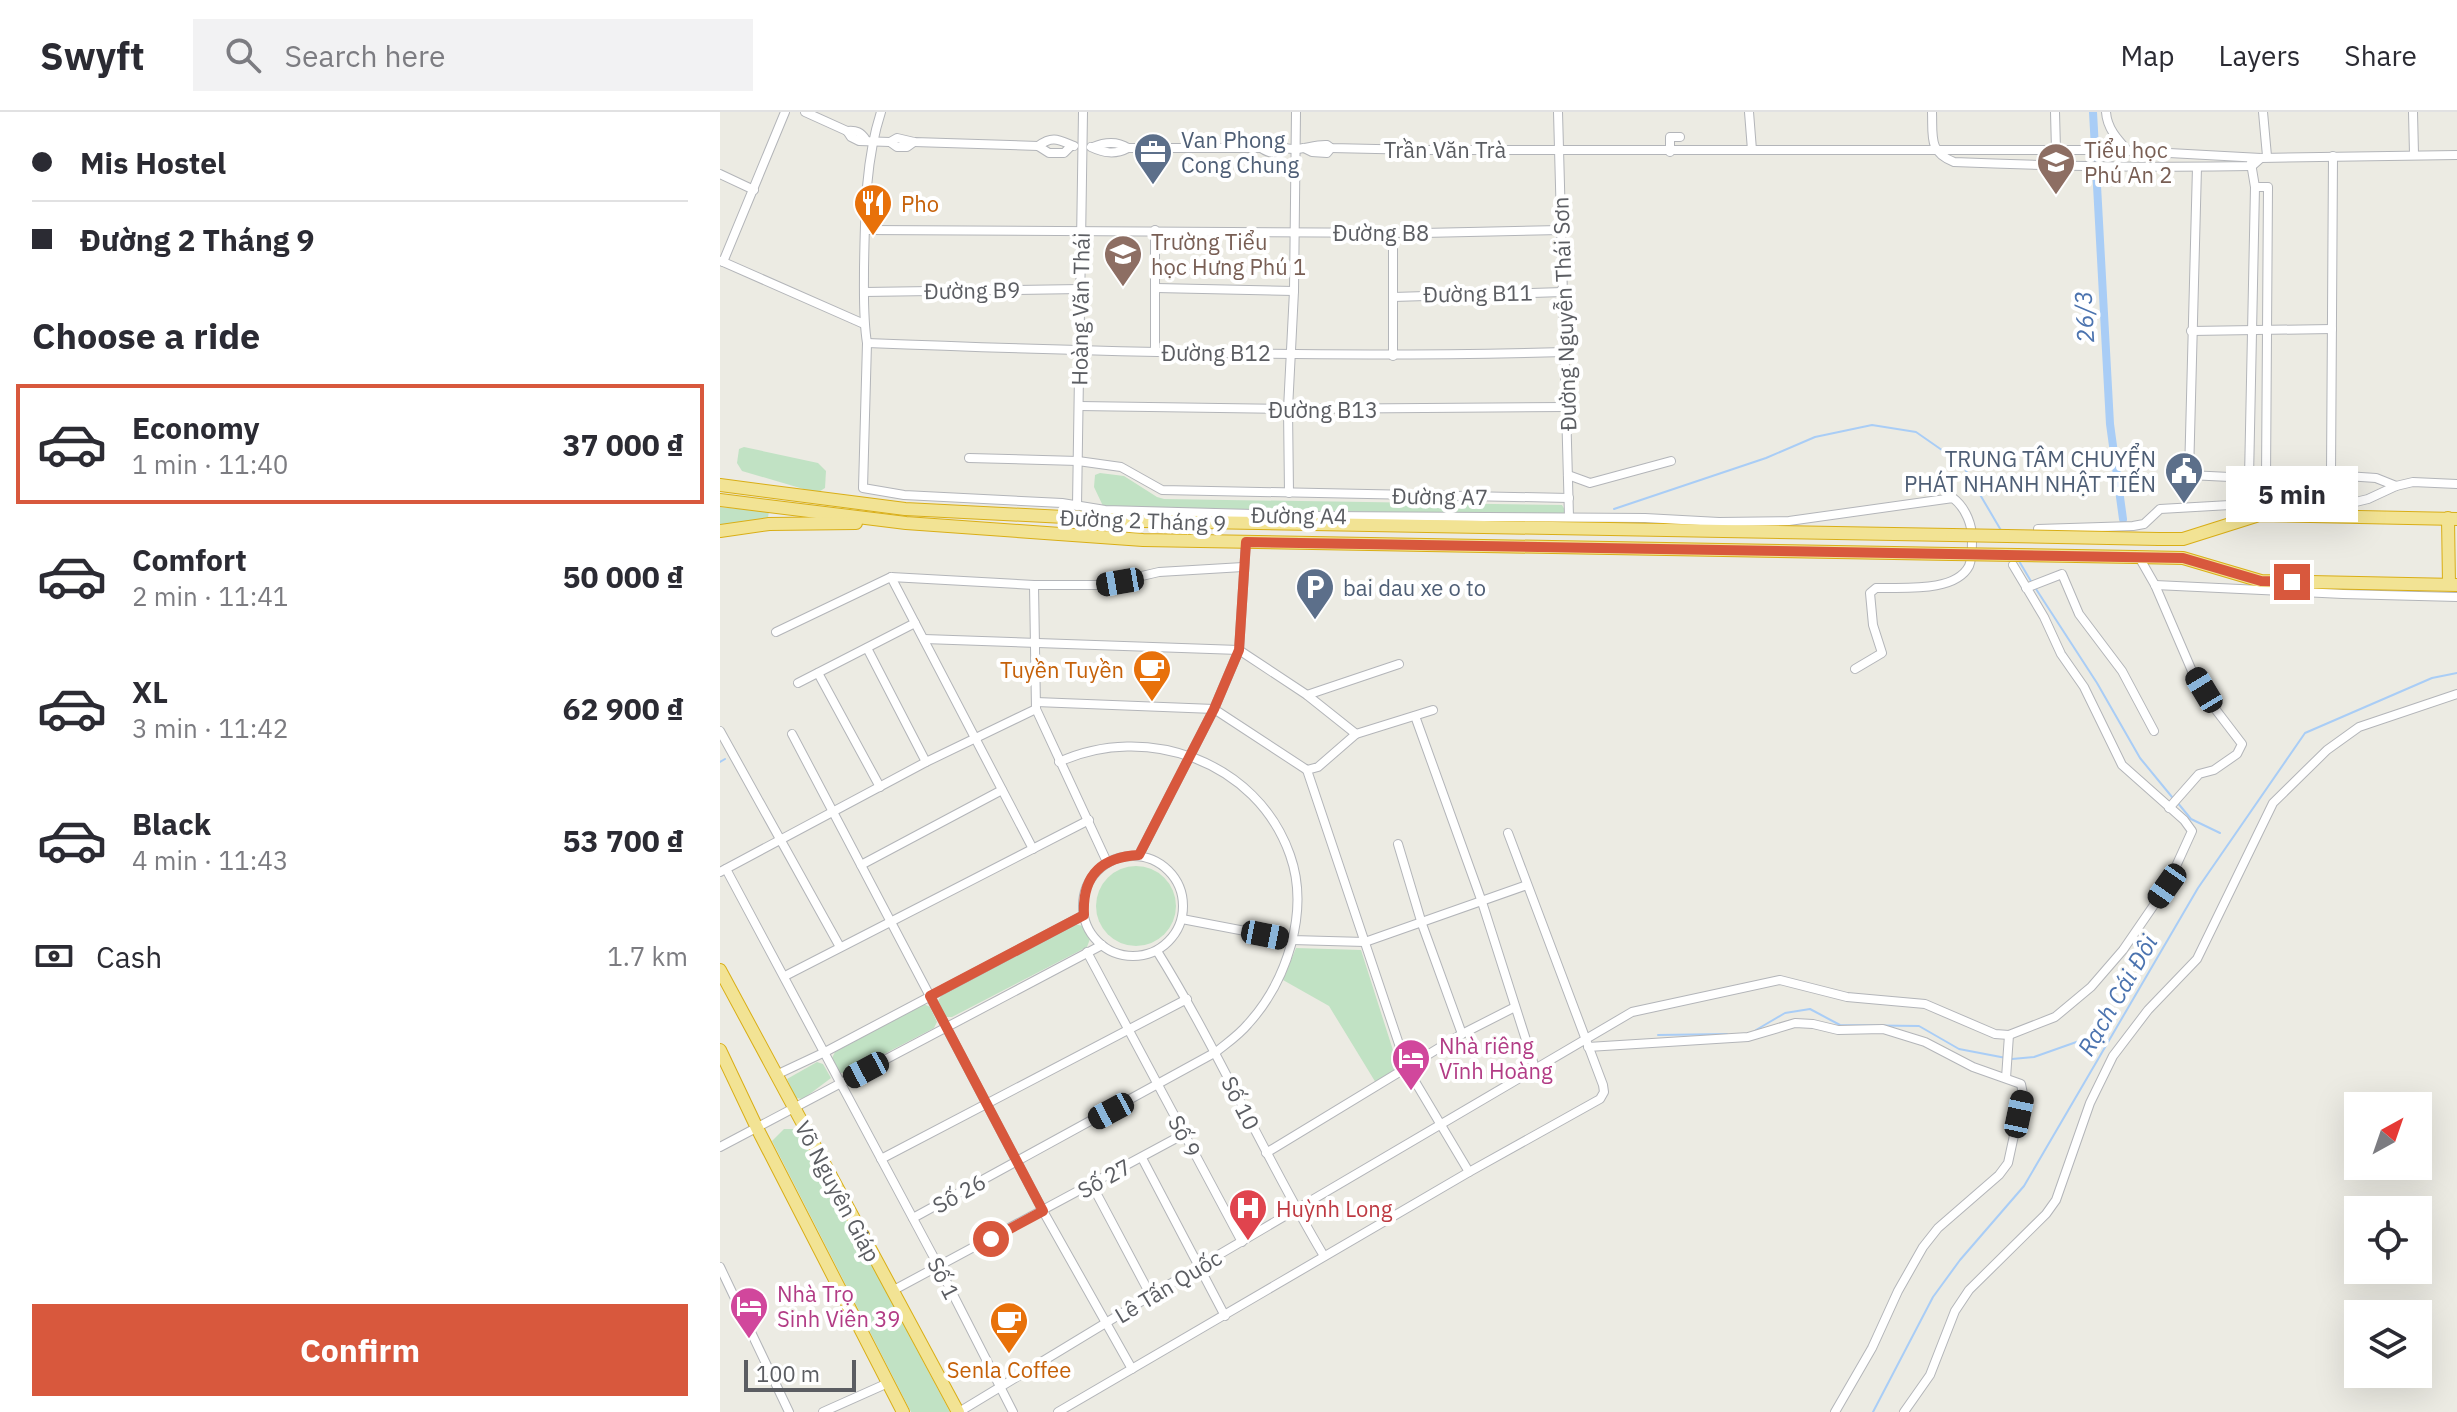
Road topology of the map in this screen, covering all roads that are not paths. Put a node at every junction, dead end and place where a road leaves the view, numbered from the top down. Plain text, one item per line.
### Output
1 (785, 112) edge
2 (805, 112) edge
3 (881, 112) edge
4 (1083, 112) edge
5 (1296, 112) edge
6 (1558, 112) edge
7 (1749, 112) edge
8 (1932, 112) edge
9 (2055, 112) edge
10 (2106, 112) edge
11 (2263, 112) edge
12 (2413, 112) edge
13 (818, 115) edge
14 (1680, 137) dead end
15 (869, 140) junction
16 (1082, 147) junction
17 (1300, 148) junction
18 (1559, 148) junction
19 (1934, 149) junction
20 (1752, 150) junction
21 (2056, 150) junction
22 (2128, 151) junction
23 (1670, 152) junction
24 (2414, 154) junction
25 (2457, 155) edge
26 (2333, 156) junction
27 (2264, 157) junction
28 (2251, 161) junction
29 (2197, 167) junction
30 (720, 174) edge
31 (2255, 187) junction
32 (754, 190) junction
33 (1082, 229) junction
34 (865, 230) junction
35 (1155, 230) junction
36 (1561, 230) junction
37 (1294, 232) junction
38 (1393, 233) junction
39 (722, 261) edge
40 (1156, 288) junction
41 (1081, 289) junction
42 (1294, 291) junction
43 (864, 292) junction
44 (1563, 292) junction
45 (1393, 297) junction
46 (864, 324) junction
47 (2332, 329) junction
48 (2267, 330) junction
49 (2191, 331) junction
50 (2252, 331) junction
51 (867, 343) junction
52 (1080, 351) junction
53 (1155, 351) junction
54 (1291, 352) junction
55 (1565, 352) junction
56 (1393, 356) junction
57 (1079, 406) junction
58 (1566, 407) junction
59 (1288, 409) junction
60 (969, 458) dead end
61 (1078, 461) junction
62 (1671, 461) dead end
63 (1568, 475) junction
64 (2331, 475) junction
65 (2249, 478) junction
66 (2266, 479) junction
67 (720, 482) edge
68 (2457, 484) edge
69 (2396, 486) junction
70 (1289, 493) junction
71 (1569, 498) junction
72 (720, 500) edge
73 (1077, 506) junction
74 (1569, 517) junction
75 (2452, 518) edge
76 (906, 523) junction
77 (2038, 529) dead end
78 (720, 531) edge
79 (1246, 542) junction
80 (2137, 557) junction
81 (2013, 565) dead end
82 (1243, 567) junction
83 (891, 577) junction
84 (2453, 584) edge
85 (1034, 585) junction
86 (2155, 585) junction
87 (2028, 587) junction
88 (2457, 597) edge
89 (915, 623) junction
90 (776, 632) dead end
91 (924, 639) junction
92 (1035, 642) junction
93 (867, 648) junction
94 (1239, 650) junction
95 (1399, 664) dead end
96 (1855, 669) dead end
97 (818, 673) junction
98 (798, 683) dead end
99 (2457, 694) edge
100 (1307, 695) junction
101 (1036, 706) junction
102 (1214, 709) junction
103 (1433, 710) dead end
104 (1415, 716) junction
105 (720, 731) edge
106 (2154, 731) dead end
107 (792, 734) dead end
108 (1356, 734) junction
109 (975, 737) junction
110 (1190, 755) junction
111 (926, 762) junction
112 (1059, 762) junction
113 (1307, 770) junction
114 (880, 787) junction
115 (1002, 790) junction
116 (2171, 806) junction
117 (833, 812) junction
118 (1089, 820) junction
119 (1508, 833) dead end
120 (780, 840) junction
121 (1398, 844) dead end
122 (1033, 849) junction
123 (1139, 855) junction
124 (1107, 862) junction
125 (861, 865) junction
126 (723, 870) edge
127 (1527, 885) junction
128 (1482, 902) junction
129 (1084, 915) junction
130 (1182, 919) junction
131 (891, 921) junction
132 (1422, 924) junction
133 (1292, 940) junction
134 (1365, 942) junction
135 (1102, 945) junction
136 (840, 947) junction
137 (1157, 951) junction
138 (1087, 952) junction
139 (720, 970) edge
140 (785, 976) junction
141 (930, 996) junction
142 (1187, 999) junction
143 (1515, 1007) junction
144 (947, 1027) junction
145 (1129, 1030) junction
146 (1462, 1034) junction
147 (2009, 1035) junction
148 (1586, 1043) junction
149 (720, 1050) edge
150 (825, 1052) junction
151 (1216, 1052) junction
152 (1407, 1068) junction
153 (1535, 1068) junction
154 (776, 1075) junction
155 (2006, 1078) junction
156 (841, 1084) junction
157 (1158, 1085) junction
158 (988, 1105) junction
159 (794, 1109) junction
160 (1441, 1125) junction
161 (757, 1128) junction
162 (1184, 1134) junction
163 (720, 1147) edge
164 (1266, 1153) junction
165 (1142, 1158) junction
166 (881, 1159) junction
167 (1018, 1161) junction
168 (1469, 1172) junction
169 (1092, 1185) junction
170 (1297, 1210) junction
171 (1043, 1211) junction
172 (913, 1218) junction
173 (1242, 1242) junction
174 (1324, 1256) junction
175 (720, 1267) edge
176 (939, 1267) junction
177 (1198, 1267) junction
178 (892, 1291) junction
179 (1151, 1296) junction
180 (1225, 1316) junction
181 (1105, 1324) junction
182 (1132, 1369) junction
183 (888, 1383) junction
184 (1000, 1388) junction
185 (789, 1412) edge
186 (823, 1412) edge
187 (903, 1412) edge
188 (958, 1412) edge
189 (1013, 1412) edge
190 (1058, 1412) edge
191 (1835, 1412) edge
192 (1904, 1412) edge

1 - 32 street
2 - 13 street
3 - 15 street, Đường A4
4 - 16 street, Hoàng Văn Thái
5 - 17 street
6 - 18 street, Đường Nguyễn Thái Sơn
7 - 20 street
8 - 19 street
9 - 21 street
10 - 22 street
11 - 27 street
12 - 24 street
13 - 15 street
14 - 23 street
15 - 16 street
15 - 34 street, Đường A4
16 - 17 street, Trần Văn Trà
16 - 33 street, Hoàng Văn Thái
17 - 18 street, Trần Văn Trà
17 - 37 street
18 - 23 street, Trần Văn Trà
18 - 36 street, Đường Nguyễn Thái Sơn
19 - 20 street, Trần Văn Trà
19 - 21 street, Trần Văn Trà
19 - 29 street
20 - 23 street, Trần Văn Trà
21 - 22 street, Trần Văn Trà
22 - 28 street, Trần Văn Trà
24 - 25 street
24 - 26 street
26 - 27 street
26 - 47 street
27 - 28 street
28 - 29 street
28 - 31 street
29 - 49 street
30 - 32 street
31 - 48 street
31 - 50 street
32 - 39 street
33 - 34 street, Đường B8
33 - 35 street, Đường B8
33 - 41 street, Hoàng Văn Thái
34 - 43 street, Đường A4
35 - 37 street, Đường B8
35 - 40 street
36 - 38 street, Đường B8
36 - 44 street, Đường Nguyễn Thái Sơn
37 - 38 street, Đường B8
37 - 42 street
38 - 45 street
39 - 46 street
40 - 42 street
40 - 53 street
41 - 43 street, Đường B9
41 - 52 street, Hoàng Văn Thái
42 - 54 street
43 - 46 street, Đường A4
44 - 45 street, Đường B11
44 - 55 street, Đường Nguyễn Thái Sơn
45 - 56 street
46 - 51 street, Đường A4
47 - 48 street
47 - 64 street
48 - 50 street
48 - 66 street
49 - 50 street
49 - 65 street
50 - 65 street
51 - 52 street, Đường B12
51 - 73 street, Đường A4
52 - 53 street, Đường B12
52 - 57 street, Hoàng Văn Thái
53 - 54 street, Đường B12
54 - 56 street, Đường B12
54 - 59 street
55 - 56 street, Đường B12
55 - 58 street, Đường Nguyễn Thái Sơn
57 - 59 street, Đường B13
57 - 61 street, Hoàng Văn Thái
58 - 59 street, Đường B13
58 - 63 street, Đường Nguyễn Thái Sơn
59 - 70 street
60 - 61 street, Đường A7
61 - 70 street, Đường A7
61 - 73 street, Hoàng Văn Thái
62 - 63 street
63 - 71 street, Đường Nguyễn Thái Sơn
64 - 66 street
64 - 69 street
65 - 66 street
67 - 75 highway, Đường 2 Tháng 9, bridge
68 - 69 street
69 - 77 street
70 - 71 street, Đường A7
71 - 74 street, Đường Nguyễn Thái Sơn
72 - 76 highway, Đường 2 Tháng 9
73 - 74 street, Đường A4
74 - 96 street, Đường A4
75 - 84 highway
76 - 78 highway
76 - 79 highway, Đường 2 Tháng 9
79 - 80 highway, Đường 2 Tháng 9, bridge
79 - 82 street
80 - 84 highway
80 - 86 street
81 - 87 street
82 - 85 street
82 - 94 street
83 - 85 street
83 - 89 street
83 - 90 street
85 - 92 street
86 - 88 street
86 - 116 street
87 - 106 street
87 - 116 street
89 - 91 street
89 - 93 street
91 - 92 street
91 - 109 street
92 - 94 street
92 - 101 street
93 - 97 street
93 - 111 street
94 - 100 street
94 - 102 street
95 - 100 street
97 - 98 street
97 - 114 street
99 - 192 street
100 - 108 street
101 - 102 street
101 - 109 street
101 - 112 street
102 - 110 street
102 - 113 street
103 - 104 street
104 - 108 street
104 - 128 street
105 - 120 street
107 - 117 street
108 - 113 street
109 - 111 street
109 - 115 street
110 - 112 street, Số 26
110 - 123 street
110 - 133 street, Số 26
111 - 114 street
112 - 118 street
113 - 134 street
114 - 117 street
115 - 122 street
115 - 125 street
116 - 147 street
117 - 120 street
117 - 125 street
118 - 122 street
118 - 124 street
119 - 127 street
120 - 126 street
120 - 136 street
121 - 132 street
122 - 131 street
123 - 124 street
123 - 130 street
124 - 129 street
125 - 131 street
126 - 140 street, Số 1
127 - 128 street
127 - 148 street
128 - 132 street
128 - 143 street
129 - 135 street
129 - 141 street
130 - 133 street
130 - 137 street
131 - 136 street
131 - 141 street
132 - 134 street
132 - 146 street
133 - 134 street
133 - 151 street, Số 26
134 - 152 street
135 - 137 street
135 - 138 street
136 - 140 street
137 - 142 street, Số 10
138 - 144 street
138 - 145 street, Số 9
139 - 154 highway, Võ Nguyên Giáp
140 - 150 street, Số 1
141 - 144 street
141 - 150 street
142 - 145 street
142 - 151 street, Số 10
143 - 146 street
143 - 153 street
144 - 156 street
144 - 158 street
145 - 157 street, Số 9
145 - 158 street
146 - 152 street
147 - 148 street, Lê Tấn Quốc
147 - 155 street
148 - 153 street, Lê Tấn Quốc
148 - 155 street
148 - 168 street
149 - 161 highway, Võ Nguyên Giáp
150 - 154 street
150 - 156 street, Số 1
151 - 157 street, Số 26
151 - 164 street, Số 10
152 - 160 street
152 - 164 street
153 - 160 street, Lê Tấn Quốc
154 - 159 highway, Võ Nguyên Giáp
155 - 191 street
156 - 159 street
156 - 166 street, Số 1
157 - 162 street, Số 9
157 - 167 street, Số 26
158 - 166 street
158 - 167 street
159 - 161 street
159 - 178 highway, Võ Nguyên Giáp
160 - 168 street
160 - 170 street, Lê Tấn Quốc
161 - 163 street
161 - 183 highway, Võ Nguyên Giáp
162 - 165 street, Số 27
162 - 173 street, Số 9
164 - 170 street, Số 10
165 - 169 street, Số 27
165 - 177 street
166 - 172 street, Số 1
167 - 171 street
167 - 172 street, Số 26
168 - 174 street
169 - 171 street, Số 27
169 - 179 street
170 - 173 street, Lê Tấn Quốc
170 - 174 street, Số 10
171 - 176 street, Số 27
171 - 181 street
172 - 176 street, Số 1
173 - 177 street, Lê Tấn Quốc
174 - 180 street
175 - 185 street
176 - 178 street, Số 27
176 - 184 street, Số 1
177 - 179 street, Lê Tấn Quốc
177 - 180 street
178 - 188 highway, Võ Nguyên Giáp
179 - 181 street, Lê Tấn Quốc
180 - 182 street
181 - 182 street
181 - 184 street, Lê Tấn Quốc
182 - 190 street
183 - 186 street
183 - 187 highway, Võ Nguyên Giáp
184 - 188 street, Lê Tấn Quốc
184 - 189 street, Số 1

